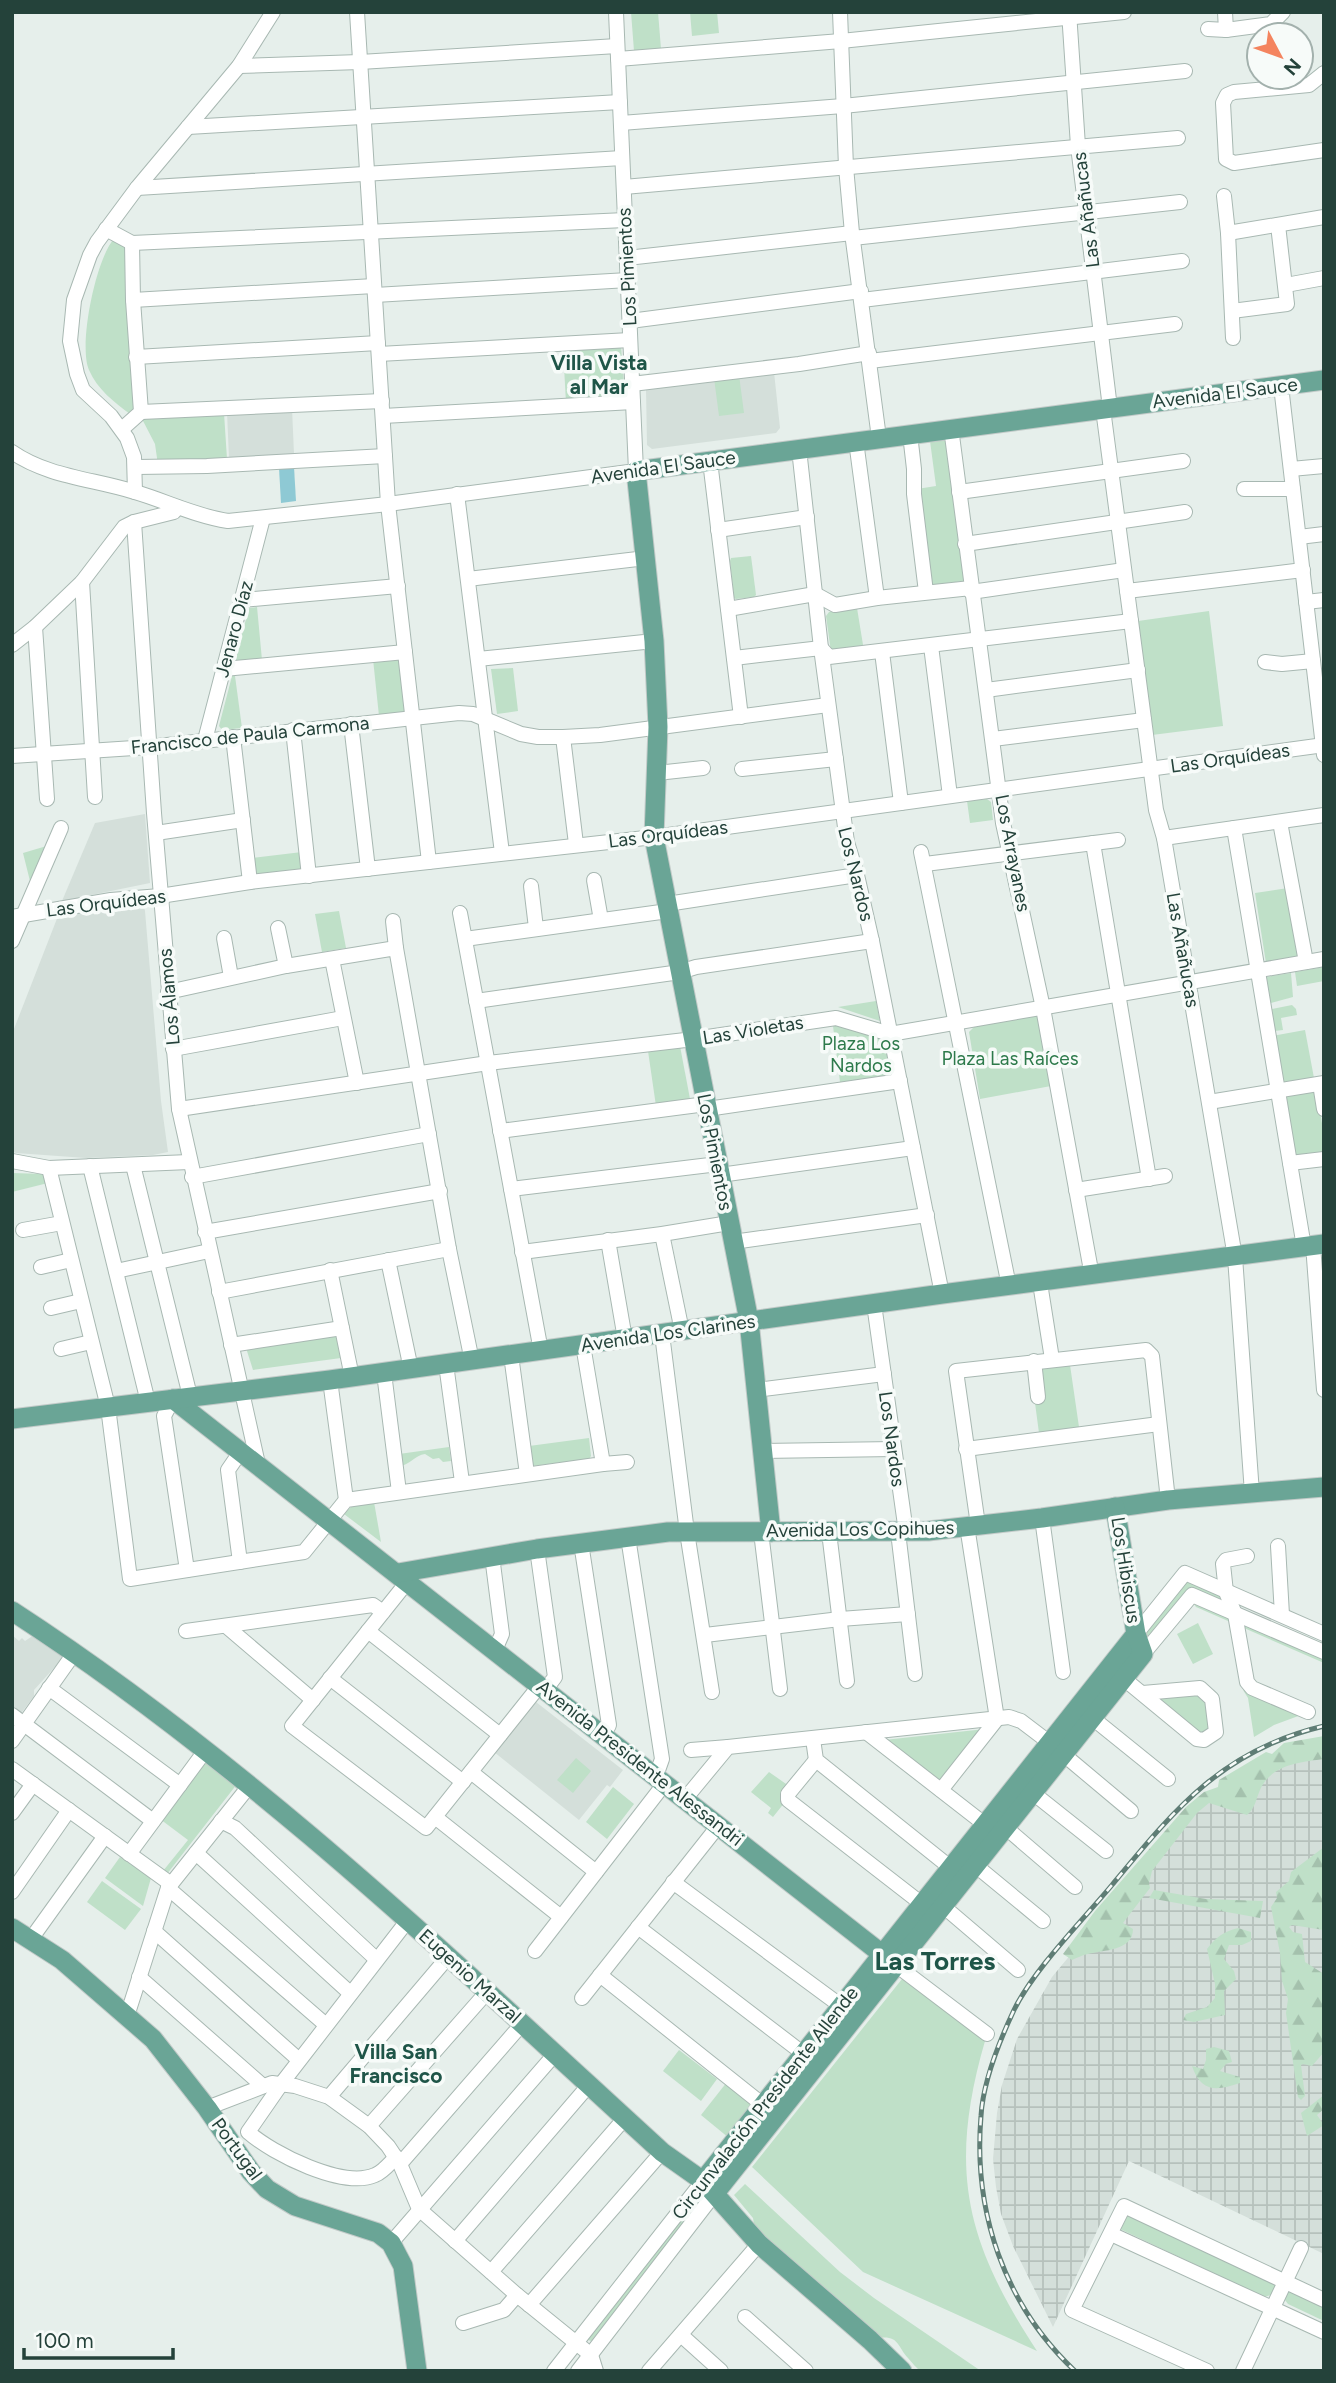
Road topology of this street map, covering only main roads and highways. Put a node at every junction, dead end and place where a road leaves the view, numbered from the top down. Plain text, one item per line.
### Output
1 (1324, 380) edge
2 (636, 471) joint
3 (1314, 1245) edge
4 (748, 1321) junction
5 (181, 1397) junction
6 (12, 1419) edge
7 (1324, 1487) edge
8 (1115, 1507) junction
9 (766, 1532) junction
10 (403, 1577) junction
11 (12, 1611) edge
12 (1136, 1634) junction
13 (1143, 1654) joint
14 (1085, 1712) junction
15 (1057, 1749) junction
16 (996, 1829) junction
17 (12, 1928) edge
18 (889, 1959) junction
19 (811, 2059) junction
20 (709, 2187) junction
21 (416, 2371) edge
22 (902, 2371) edge

1 - 2 main road, Avenida El Sauce
2 - 4 main road, Los Pimientos
3 - 4 main road, Avenida Los Clarines
4 - 5 main road, Avenida Los Clarines
4 - 9 main road, Los Pimientos
5 - 6 main road, Avenida Los Clarines
5 - 10 main road, Avenida Presidente Alessandri
7 - 8 main road, Avenida Los Copihues
8 - 9 main road, Avenida Los Copihues
8 - 12 main road, Los Hibiscus
9 - 10 main road, Avenida Los Copihues
10 - 18 main road, Avenida Presidente Alessandri
11 - 20 main road, Eugenio Marzal
12 - 13 main road, Los Hibiscus
12 - 14 main road, Circunvalación Presidente Allende
13 - 14 main road, Circunvalación Presidente Allende
14 - 15 main road, Circunvalación Presidente Allende
15 - 16 main road, Circunvalación Presidente Allende
15 - 16 main road, Circunvalación Presidente Allende
16 - 18 main road, Circunvalación Presidente Allende
16 - 18 main road, Circunvalación Presidente Allende
17 - 21 main road, Portugal
18 - 19 main road, Circunvalación Presidente Allende
18 - 19 main road, Circunvalación Presidente Allende
19 - 20 main road, Circunvalación Presidente Allende
19 - 20 main road, Circunvalación Presidente Allende
20 - 22 main road, Eugenio Marzal

